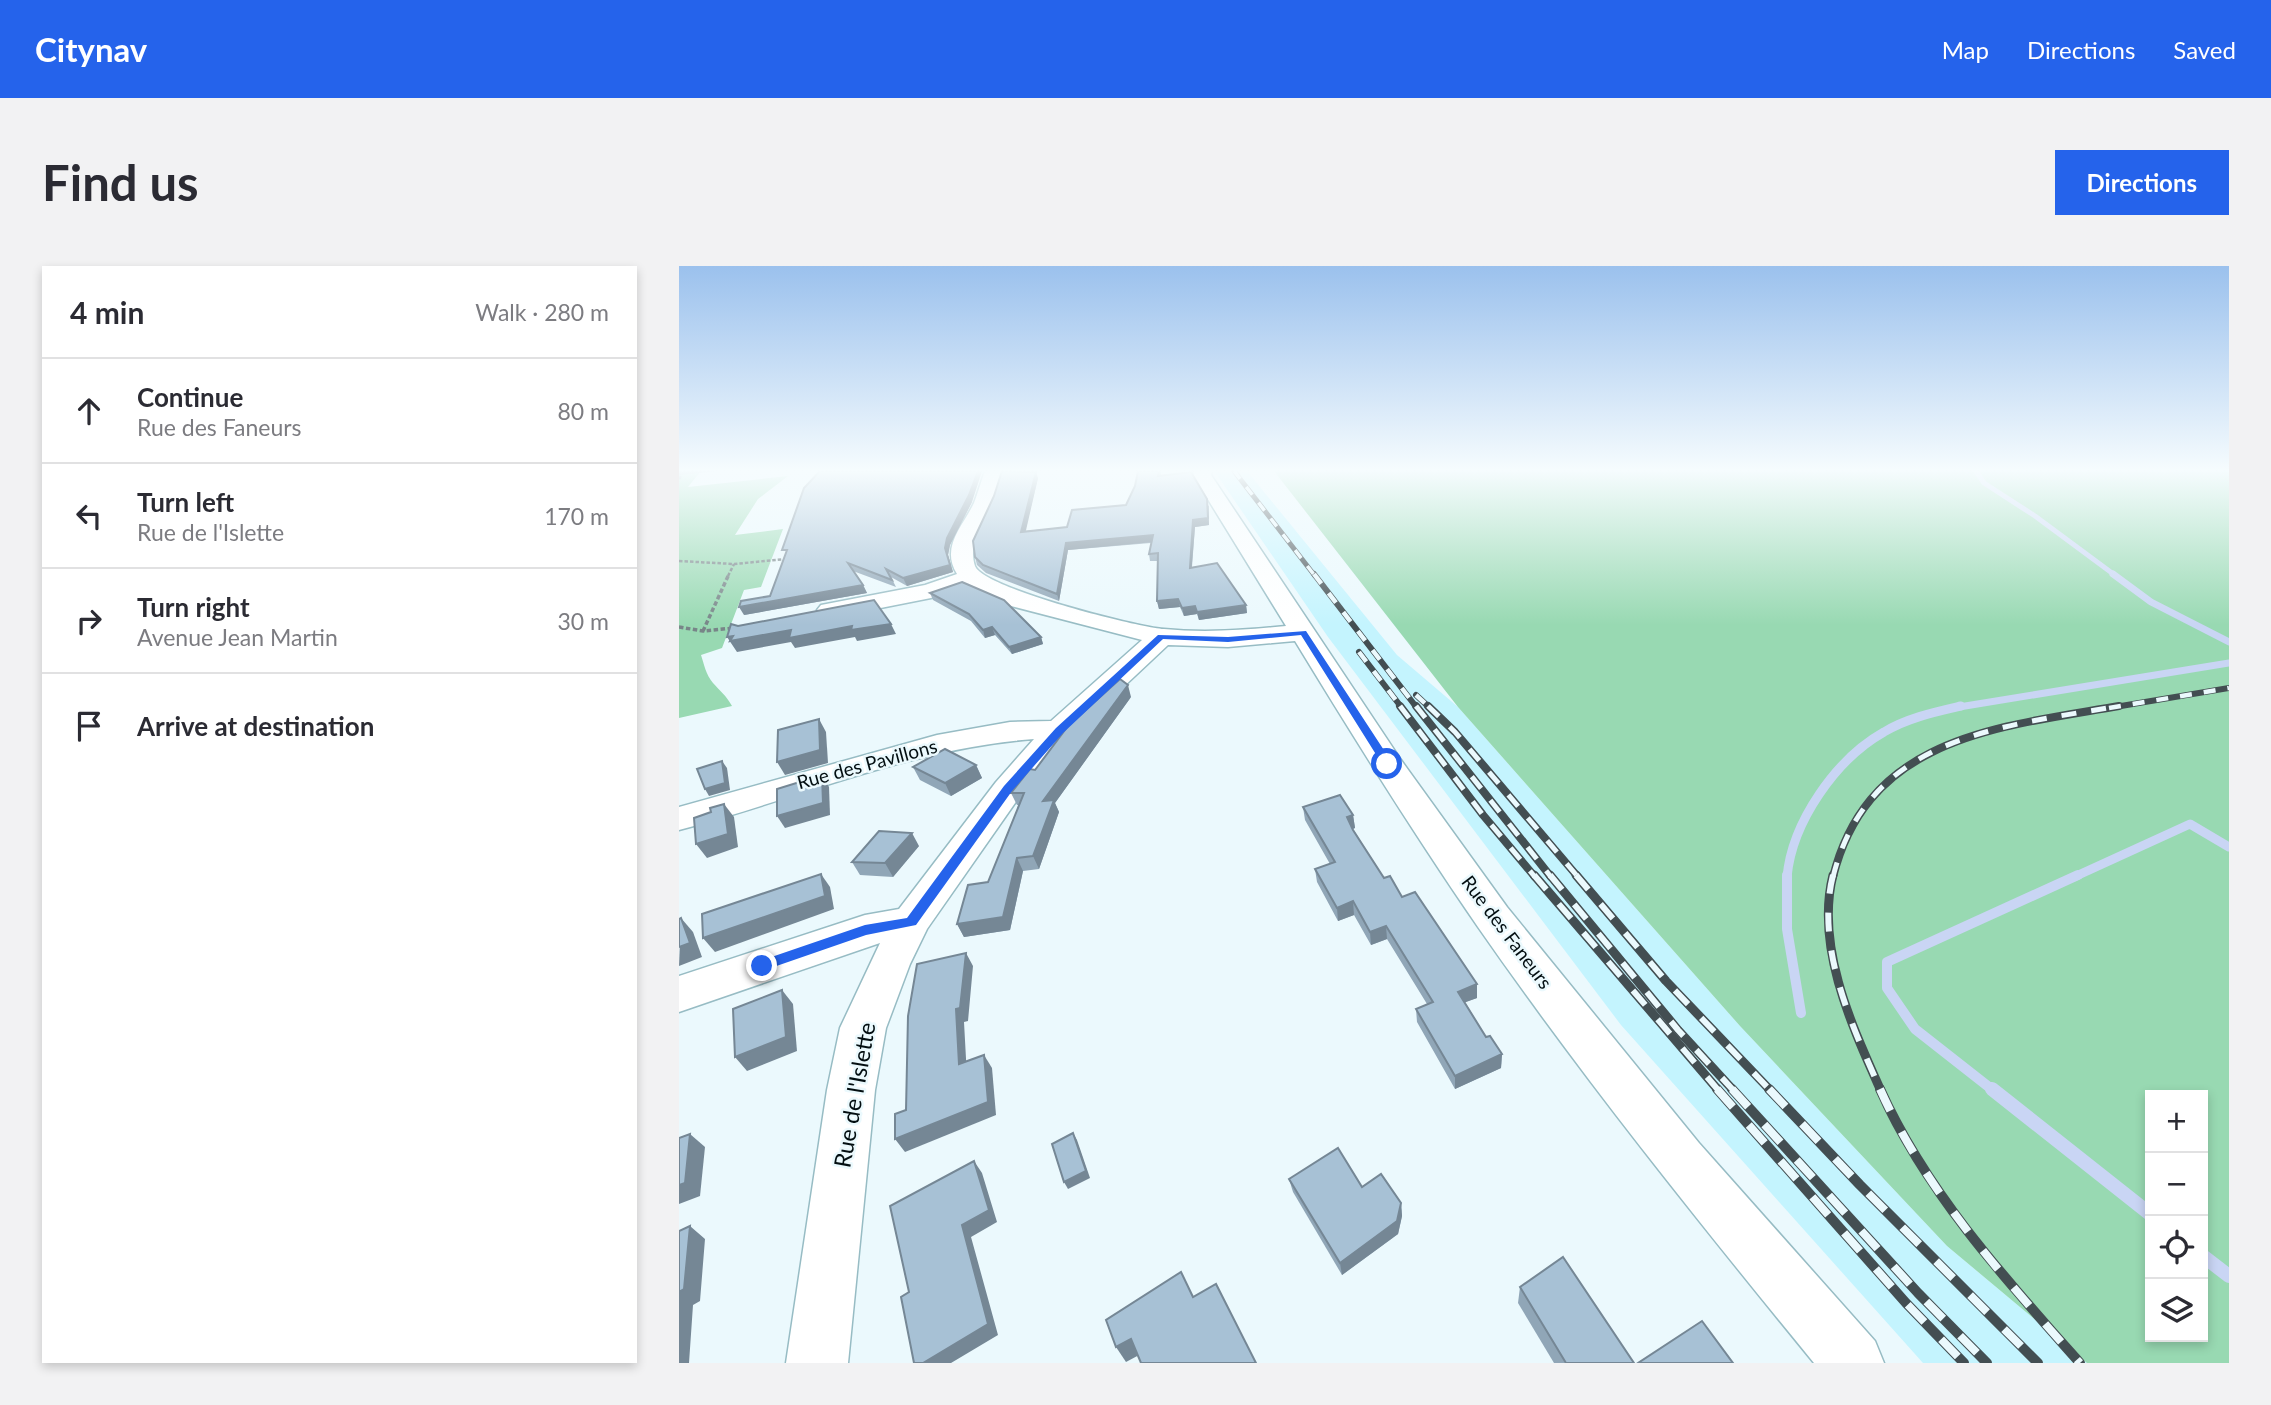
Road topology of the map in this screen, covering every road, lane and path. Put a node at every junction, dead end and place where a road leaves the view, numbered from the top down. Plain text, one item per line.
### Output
1 (972, 522) edge
2 (1232, 522) edge
3 (794, 558) edge
4 (679, 561) edge
5 (734, 564) junction
6 (969, 578) junction
7 (810, 614) edge
8 (744, 626) edge
9 (679, 627) edge
10 (703, 631) junction
11 (1303, 633) junction
12 (1161, 637) junction
13 (1059, 730) junction
14 (679, 819) edge
15 (912, 922) junction
16 (679, 994) edge
17 (817, 1363) edge
18 (1853, 1363) edge

1 - 6 street
2 - 11 street, Rue des Faneurs
3 - 5 path
4 - 5 path
5 - 10 path
6 - 7 street
6 - 12 street
8 - 10 path
9 - 10 path
11 - 12 street
11 - 18 street, Rue des Faneurs
12 - 13 street, Rue de l'Islette
13 - 14 street, Rue des Pavillons
13 - 15 street, Rue de l'Islette
15 - 16 street
15 - 17 street, Rue de l'Islette

